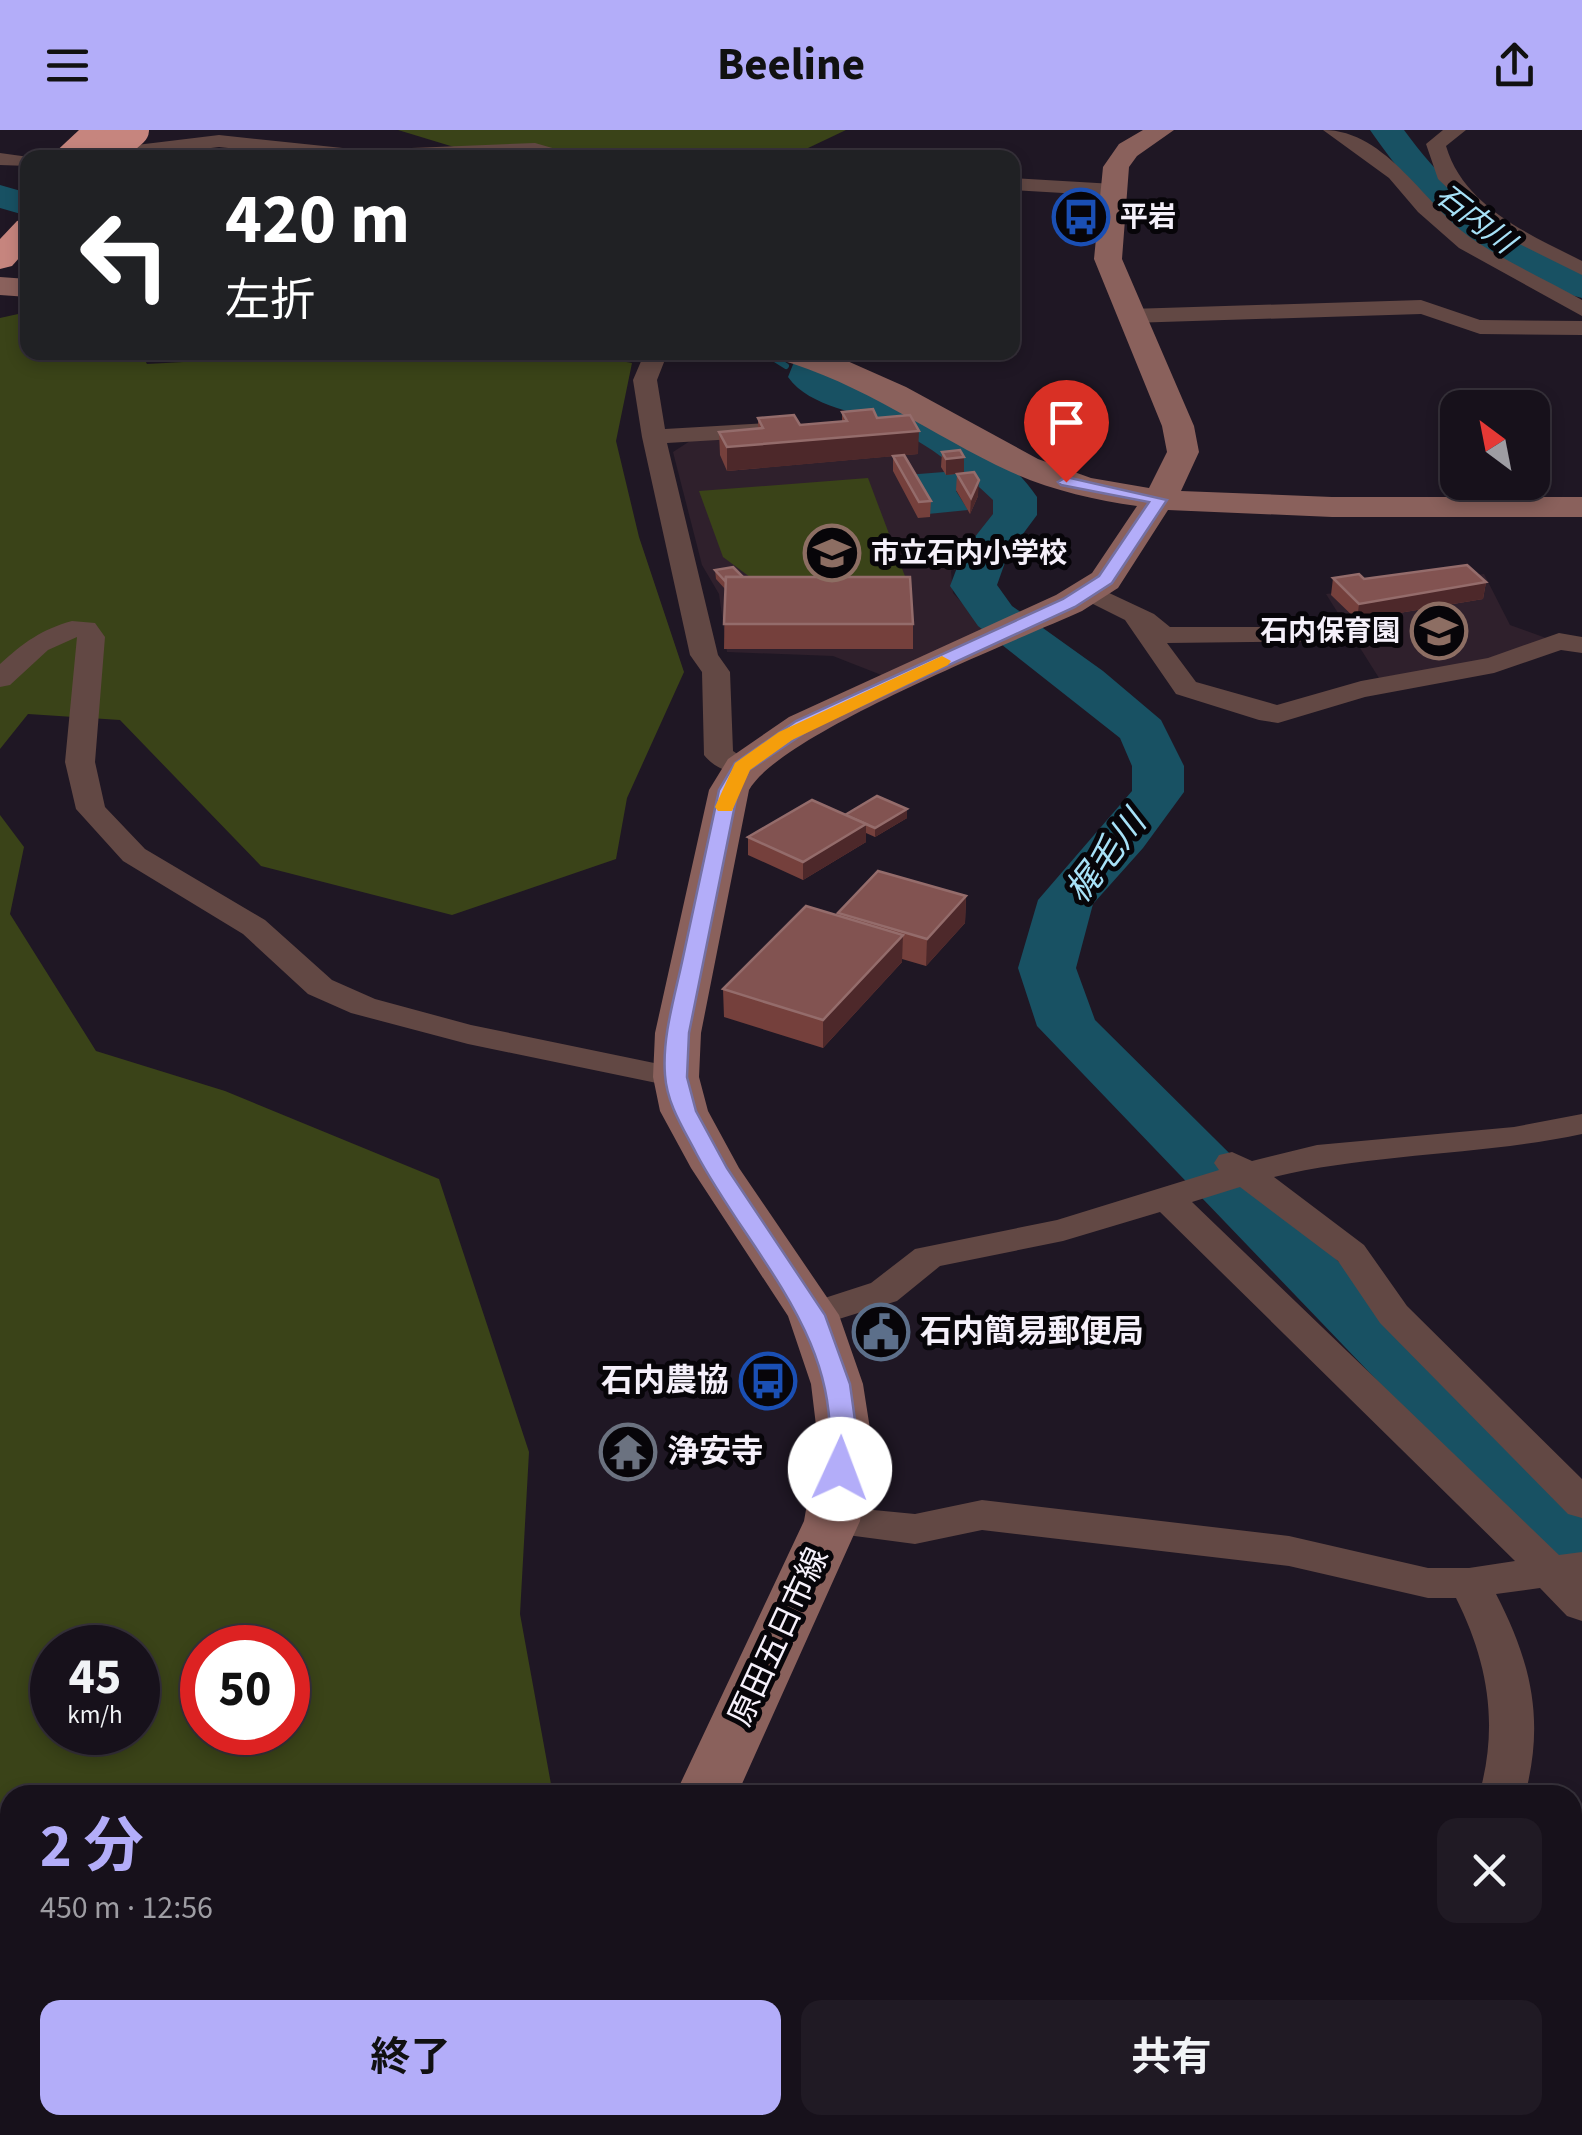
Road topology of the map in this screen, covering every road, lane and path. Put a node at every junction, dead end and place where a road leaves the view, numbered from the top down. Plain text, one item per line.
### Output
1 (97, 130) edge
2 (132, 130) edge
3 (1161, 130) edge
4 (1333, 130) edge
5 (1456, 130) edge
6 (73, 150) edge
7 (109, 150) edge
8 (147, 150) edge
9 (305, 150) edge
10 (492, 150) edge
11 (544, 150) edge
12 (1020, 184) edge
13 (1114, 190) junction
14 (1470, 200) junction
15 (1424, 203) junction
16 (14, 217) edge
17 (0, 259) edge
18 (1582, 269) edge
19 (1582, 310) edge
20 (1130, 316) junction
21 (1582, 328) edge
22 (653, 360) edge
23 (812, 360) edge
24 (799, 428) edge
25 (654, 437) junction
26 (1159, 500) junction
27 (1582, 507) edge
28 (1090, 592) junction
29 (1145, 620) junction
30 (1328, 633) dead end
31 (1582, 645) edge
32 (0, 679) edge
33 (742, 767) junction
34 (676, 1077) junction
35 (1582, 1124) edge
36 (1239, 1170) junction
37 (1174, 1198) junction
38 (813, 1315) junction
39 (1582, 1504) edge
40 (832, 1522) junction
41 (1562, 1569) edge
42 (1468, 1583) junction
43 (1582, 1606) edge
44 (711, 1785) edge
45 (1505, 1785) edge

1 - 6 highway
2 - 7 highway, bridge
3 - 13 main road
4 - 15 street
5 - 14 street
8 - 9 street
10 - 11 street
12 - 13 street
13 - 20 main road
14 - 15 street
14 - 18 street
15 - 19 street
16 - 17 highway
20 - 21 street
20 - 26 main road
22 - 25 street
23 - 26 main road
24 - 25 street
25 - 33 street
26 - 27 main road
26 - 28 main road
28 - 29 street
28 - 33 main road
29 - 30 street
29 - 31 street
32 - 34 street
33 - 34 main road, 原田五日市線
34 - 38 main road, 原田五日市線
35 - 36 street
36 - 37 street
36 - 39 street
37 - 38 street
37 - 41 street
38 - 40 main road, 原田五日市線
40 - 42 street
40 - 44 main road, 原田五日市線
41 - 42 street
41 - 43 street
42 - 45 street

